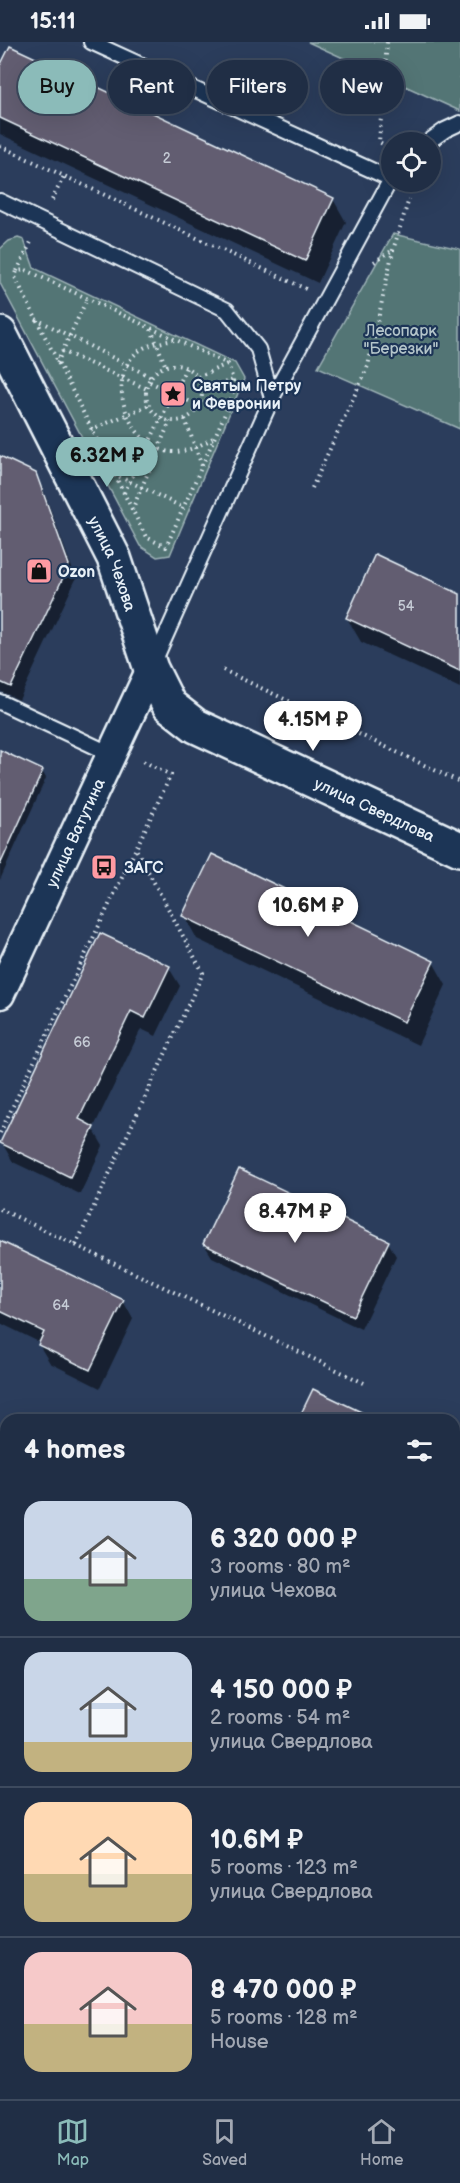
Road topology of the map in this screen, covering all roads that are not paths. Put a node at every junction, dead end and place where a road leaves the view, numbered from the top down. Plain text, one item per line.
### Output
1 (91, 42) edge
2 (460, 123) edge
3 (441, 133) edge
4 (381, 173) edge
5 (384, 192) edge
6 (0, 201) edge
7 (0, 334) edge
8 (272, 398) junction
9 (151, 669) junction
10 (0, 702) edge
11 (111, 754) junction
12 (460, 849) edge
13 (8, 957) edge
14 (0, 994) edge

1 - 4 lane
2 - 3 lane
5 - 8 lane
6 - 8 lane
7 - 9 street, улица Чехова
8 - 9 lane
9 - 11 street, улица Ватутина
9 - 12 street, улица Свердлова
10 - 11 lane
11 - 13 street, улица Ватутина
13 - 14 street, улица Ватутина

